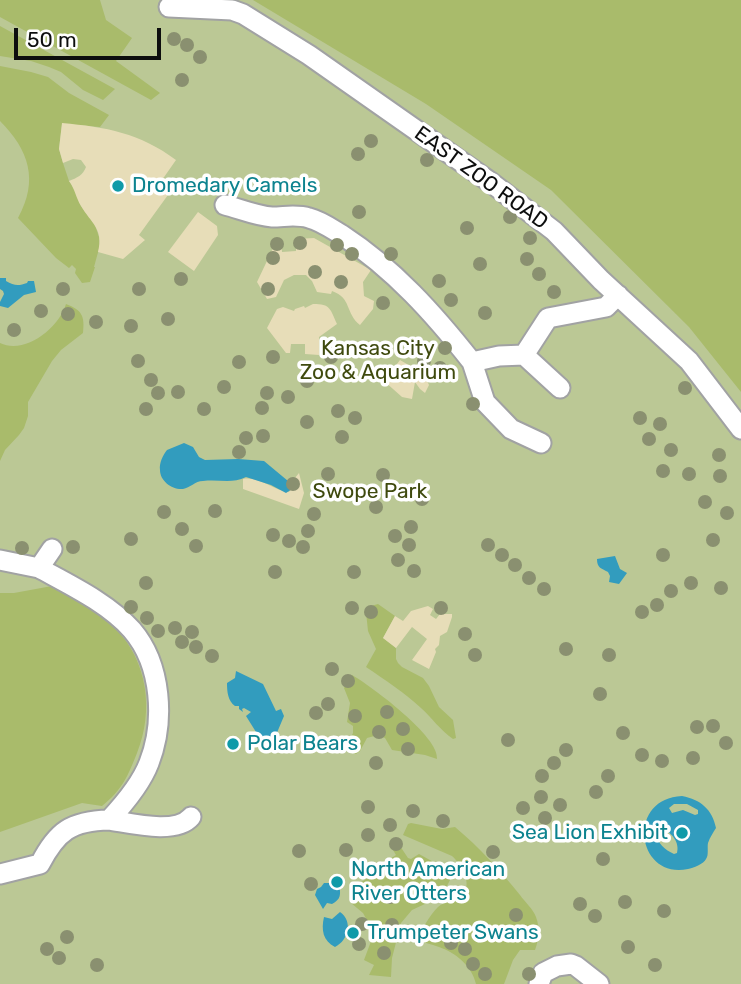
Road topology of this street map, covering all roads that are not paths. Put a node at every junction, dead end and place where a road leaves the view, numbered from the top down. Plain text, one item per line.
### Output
1 (170, 7) dead end
2 (225, 205) dead end
3 (618, 295) junction
4 (524, 355) junction
5 (472, 362) junction
6 (560, 388) dead end
7 (741, 429) edge
8 (541, 443) dead end
9 (52, 549) dead end
10 (0, 560) edge
11 (38, 568) junction
12 (191, 817) dead end
13 (109, 820) junction
14 (0, 874) edge
15 (539, 984) edge
16 (600, 984) edge

1 - 3 lane, EAST ZOO ROAD
2 - 5 lane
3 - 4 lane
3 - 7 lane, EAST ZOO ROAD
4 - 5 lane
4 - 6 lane
5 - 8 lane
9 - 11 lane
10 - 11 lane
11 - 13 lane
12 - 13 lane
13 - 14 lane
15 - 16 lane

